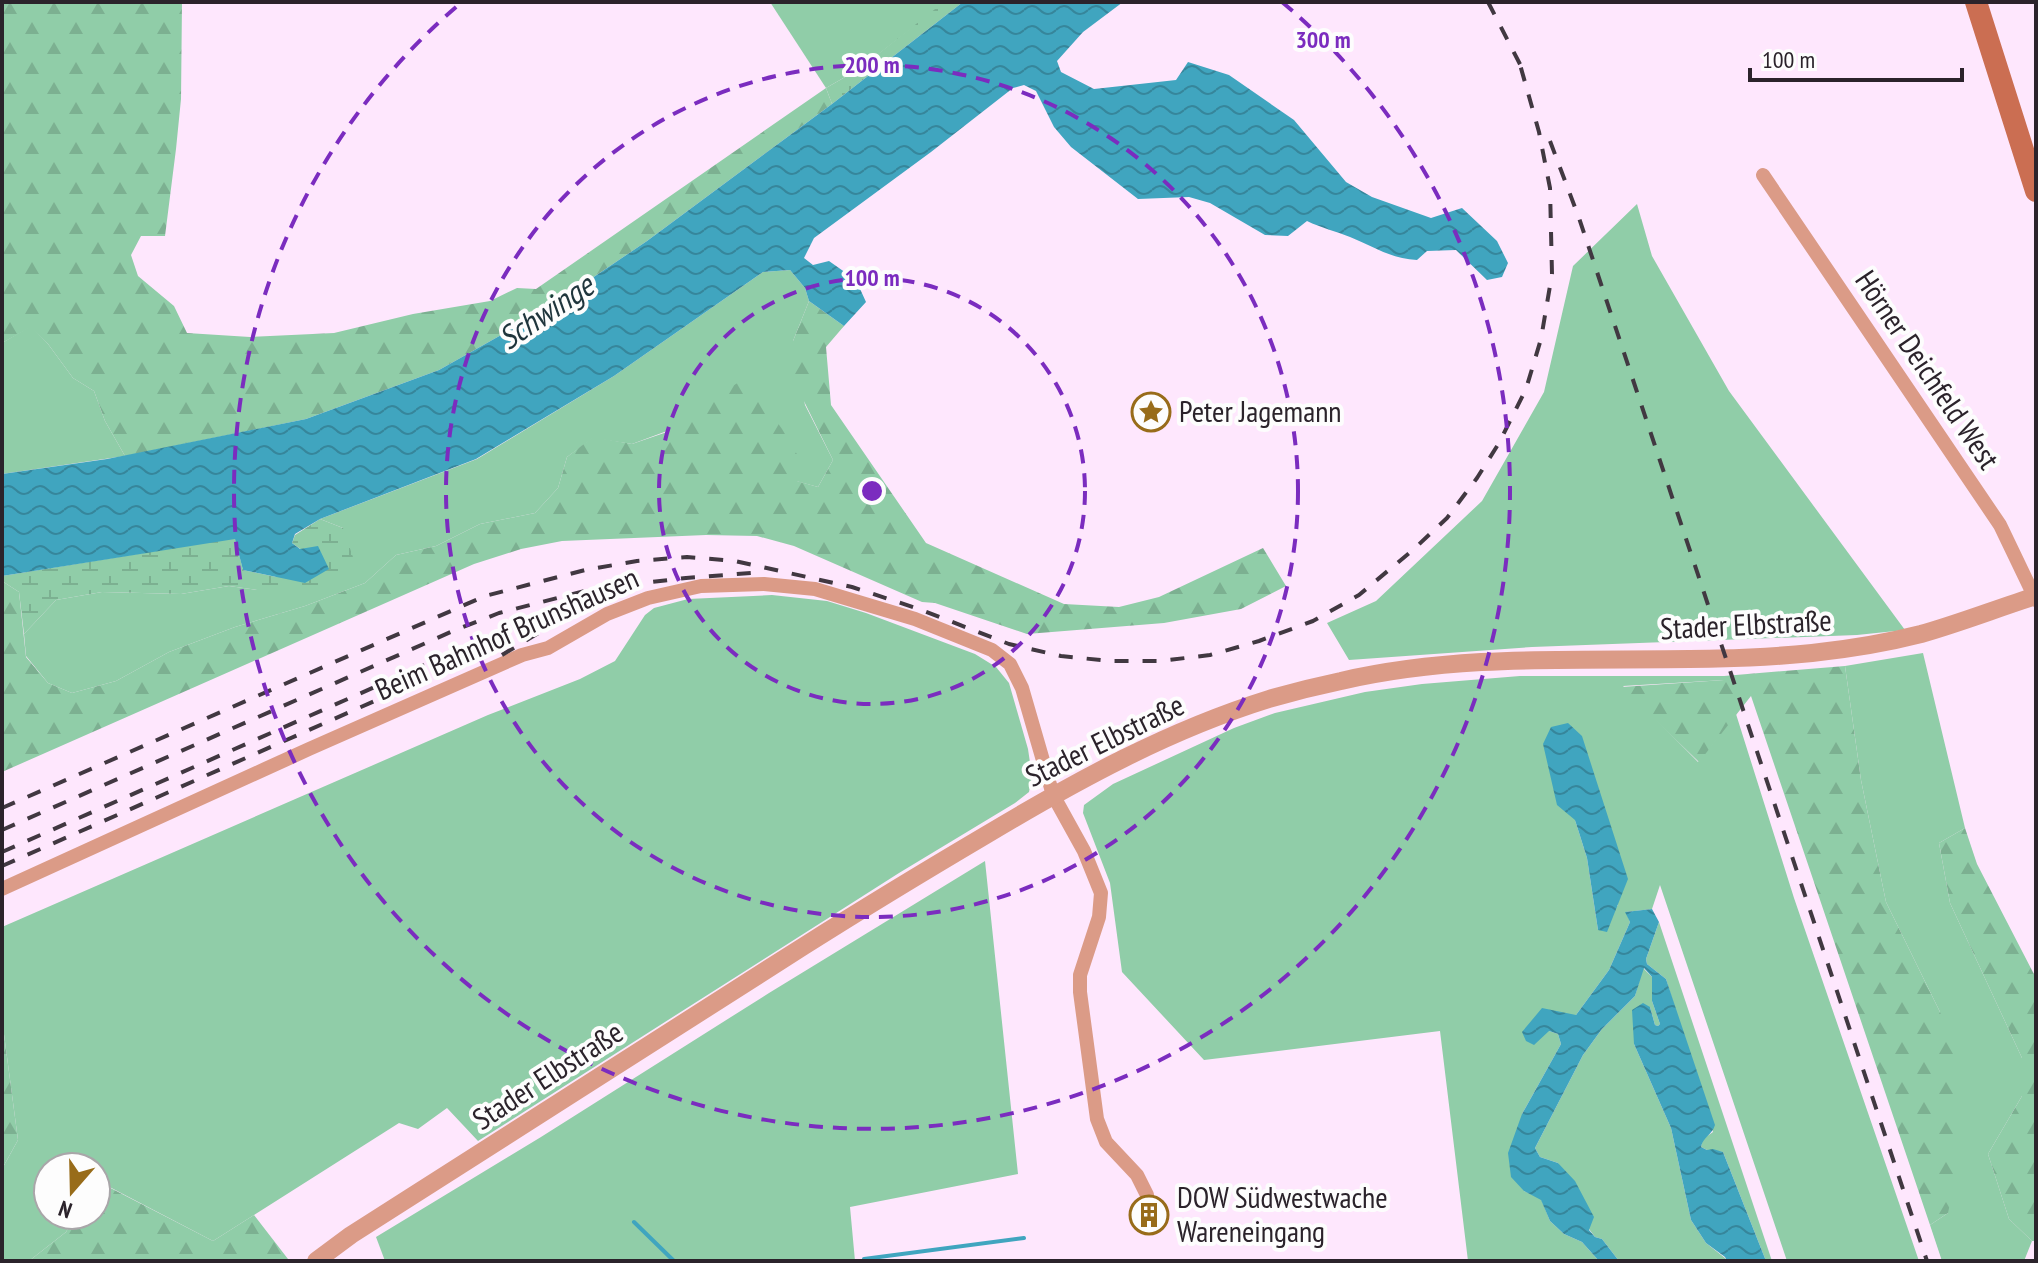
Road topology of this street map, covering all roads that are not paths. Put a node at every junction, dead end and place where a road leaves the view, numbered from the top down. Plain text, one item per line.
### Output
1 (1976, 2) edge
2 (1763, 175) dead end
3 (2036, 191) edge
4 (2036, 597) edge
5 (1053, 795) junction
6 (2, 889) edge
7 (1149, 1214) dead end
8 (316, 1261) edge

1 - 3 main road
2 - 4 street, Hörner Deichfeld West
4 - 5 street, Stader Elbstraße
5 - 6 street, Beim Bahnhof Brunshausen
5 - 7 street, Beim Bahnhof Brunshausen
5 - 8 street, Stader Elbstraße

